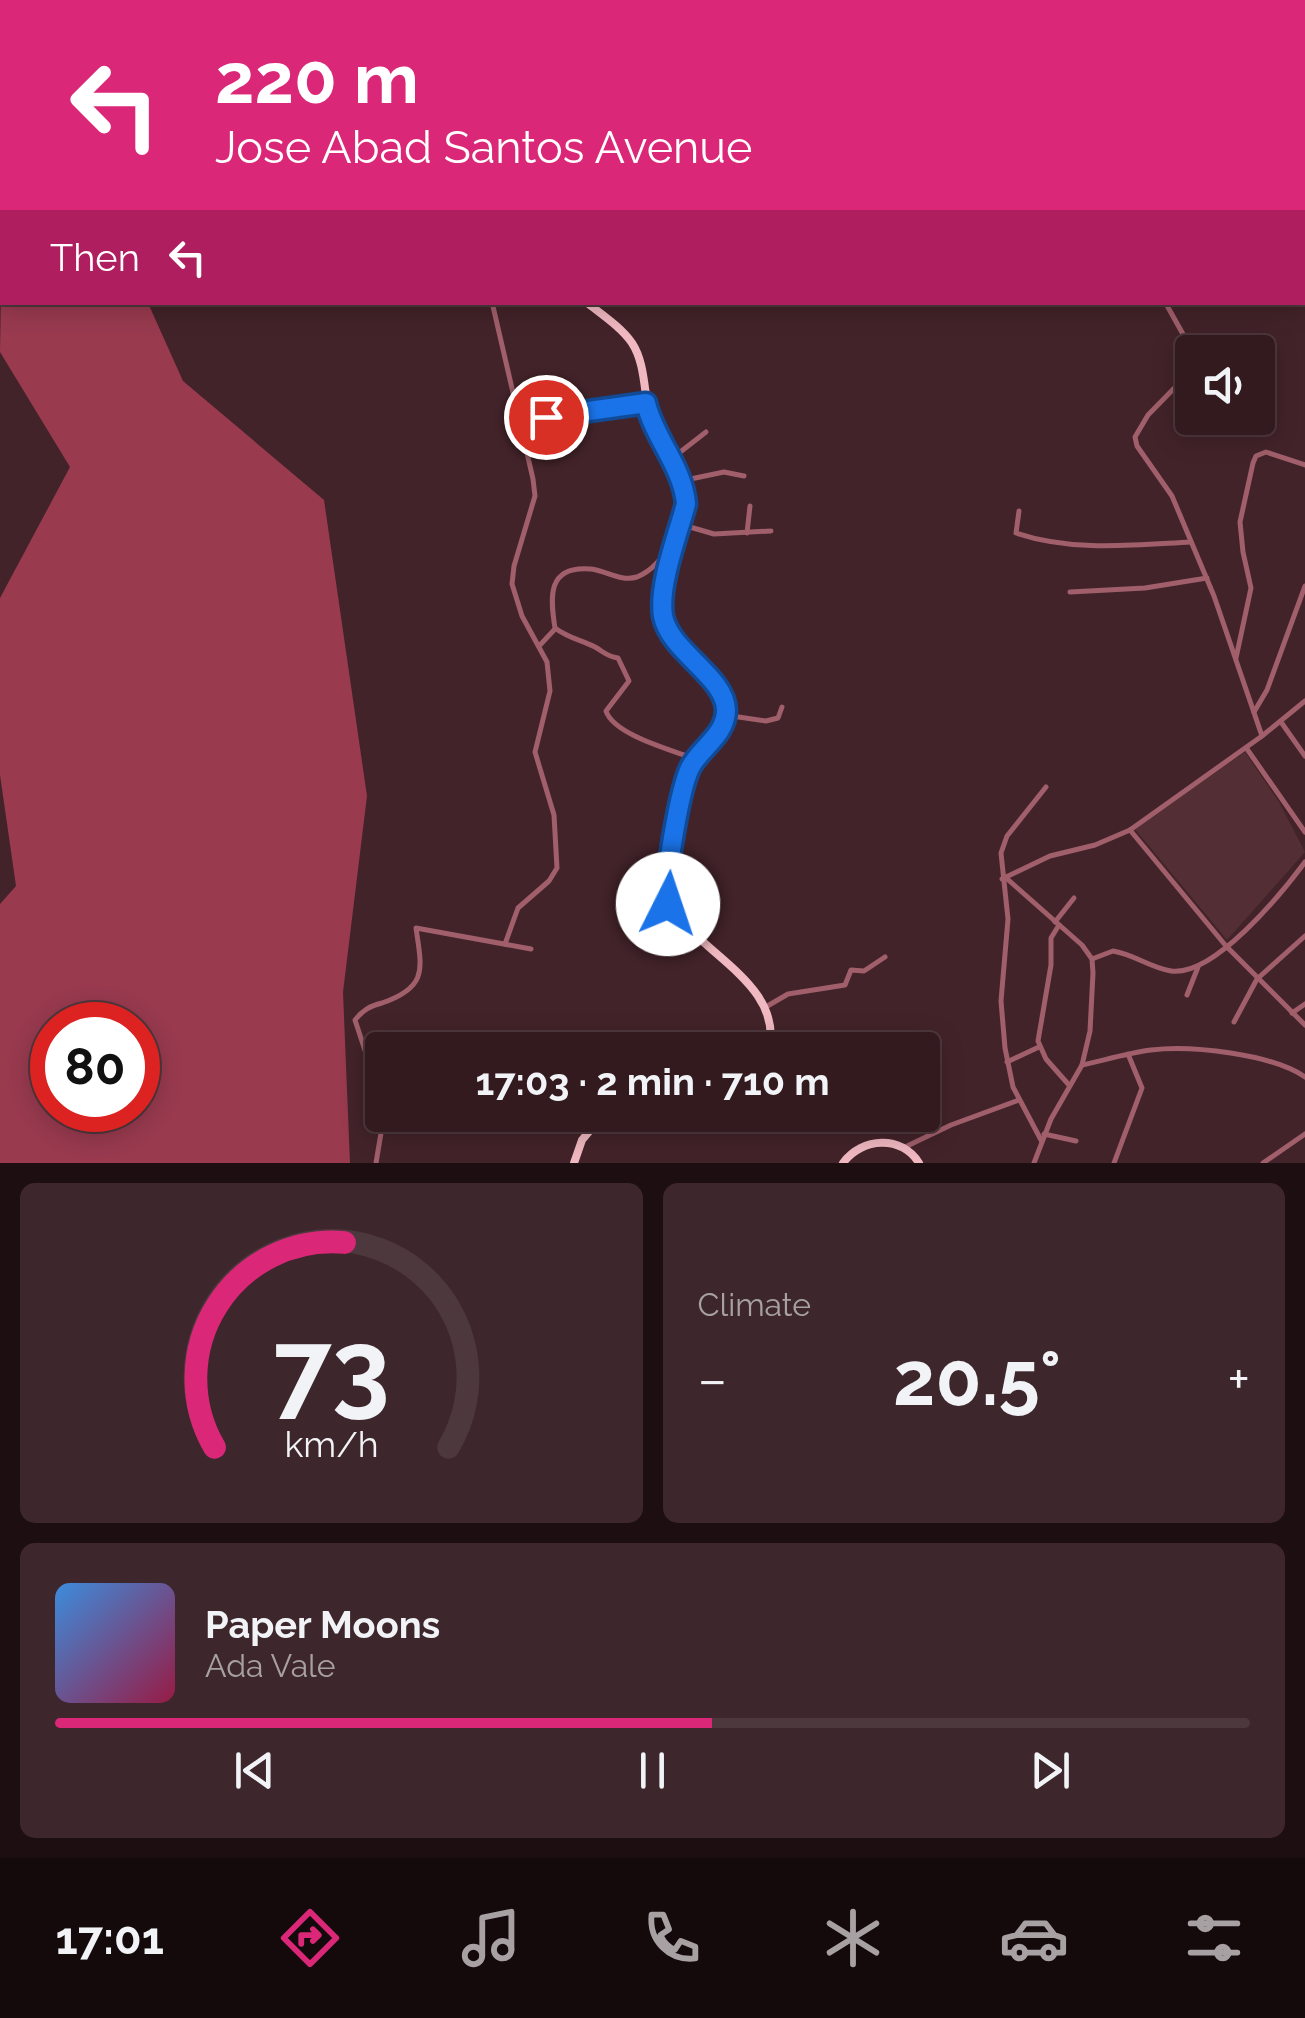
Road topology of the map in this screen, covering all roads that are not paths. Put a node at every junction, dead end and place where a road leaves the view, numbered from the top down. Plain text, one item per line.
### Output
1 (493, 305) edge
2 (1167, 305) edge
3 (598, 306) edge
4 (1183, 335) edge
5 (1175, 388) edge
6 (646, 403) junction
7 (521, 423) junction
8 (706, 432) dead end
9 (670, 460) junction
10 (1305, 465) edge
11 (744, 476) dead end
12 (681, 481) junction
13 (750, 506) dead end
14 (1019, 511) dead end
15 (680, 524) junction
16 (771, 531) dead end
17 (746, 533) junction
18 (677, 536) junction
19 (1191, 542) junction
20 (1207, 578) junction
21 (1305, 586) edge
22 (1070, 592) dead end
23 (555, 628) junction
24 (540, 645) junction
25 (1236, 660) junction
26 (1305, 701) edge
27 (782, 708) dead end
28 (1254, 712) junction
29 (726, 716) junction
30 (1281, 722) junction
31 (1262, 736) junction
32 (1246, 748) junction
33 (1305, 756) edge
34 (696, 760) junction
35 (1046, 788) dead end
36 (1130, 830) junction
37 (1305, 832) edge
38 (1305, 862) edge
39 (1004, 878) junction
40 (1074, 898) dead end
41 (1057, 924) junction
42 (1305, 936) edge
43 (505, 944) junction
44 (1226, 946) junction
45 (531, 949) dead end
46 (885, 957) dead end
47 (1092, 959) junction
48 (1200, 964) junction
49 (1257, 979) junction
50 (1186, 996) dead end
51 (1305, 1004) edge
52 (764, 1008) junction
53 (1292, 1013) junction
54 (1234, 1022) dead end
55 (1305, 1025) edge
56 (770, 1032) edge
57 (1039, 1047) junction
58 (365, 1050) edge
59 (1128, 1054) junction
60 (1007, 1062) junction
61 (1082, 1065) junction
62 (1305, 1077) edge
63 (1069, 1085) junction
64 (1019, 1100) junction
65 (381, 1132) edge
66 (589, 1132) edge
67 (1305, 1134) edge
68 (1042, 1137) junction
69 (1076, 1141) dead end
70 (905, 1147) junction
71 (376, 1163) edge
72 (574, 1163) edge
73 (843, 1163) edge
74 (919, 1163) edge
75 (1034, 1163) edge
76 (1114, 1163) edge
77 (1263, 1163) edge

1 - 7 street
2 - 4 street
3 - 6 highway
5 - 19 street
6 - 7 street
6 - 9 highway
7 - 24 street
8 - 9 street
9 - 12 highway
10 - 25 street
11 - 12 street
12 - 15 highway
13 - 17 street
14 - 19 street
15 - 17 street
15 - 18 highway
16 - 17 street
18 - 23 street
18 - 29 highway
19 - 20 street
20 - 22 street
20 - 25 street
21 - 28 street
23 - 24 street
23 - 34 street
24 - 43 street
25 - 28 street
26 - 30 street
27 - 29 street
28 - 31 street
29 - 34 highway
30 - 31 street
30 - 33 street
31 - 32 street
32 - 36 street
32 - 37 street
34 - 52 highway
35 - 39 street
36 - 39 street
36 - 44 street
38 - 44 street
39 - 41 street
39 - 60 street
40 - 41 street
41 - 47 street
41 - 57 street
42 - 49 street
43 - 45 street
43 - 58 street
44 - 48 street
44 - 49 street
46 - 52 street
47 - 48 street
47 - 61 street
48 - 50 street
49 - 53 street
49 - 54 street
51 - 53 street
52 - 56 highway
53 - 55 street
57 - 60 street
57 - 63 street
59 - 61 street
59 - 62 street
59 - 76 street
60 - 64 street
61 - 63 street
63 - 68 street
64 - 68 street
64 - 70 street
65 - 71 street
66 - 72 highway
67 - 77 street
68 - 69 street
68 - 75 street
70 - 73 highway
70 - 74 highway

